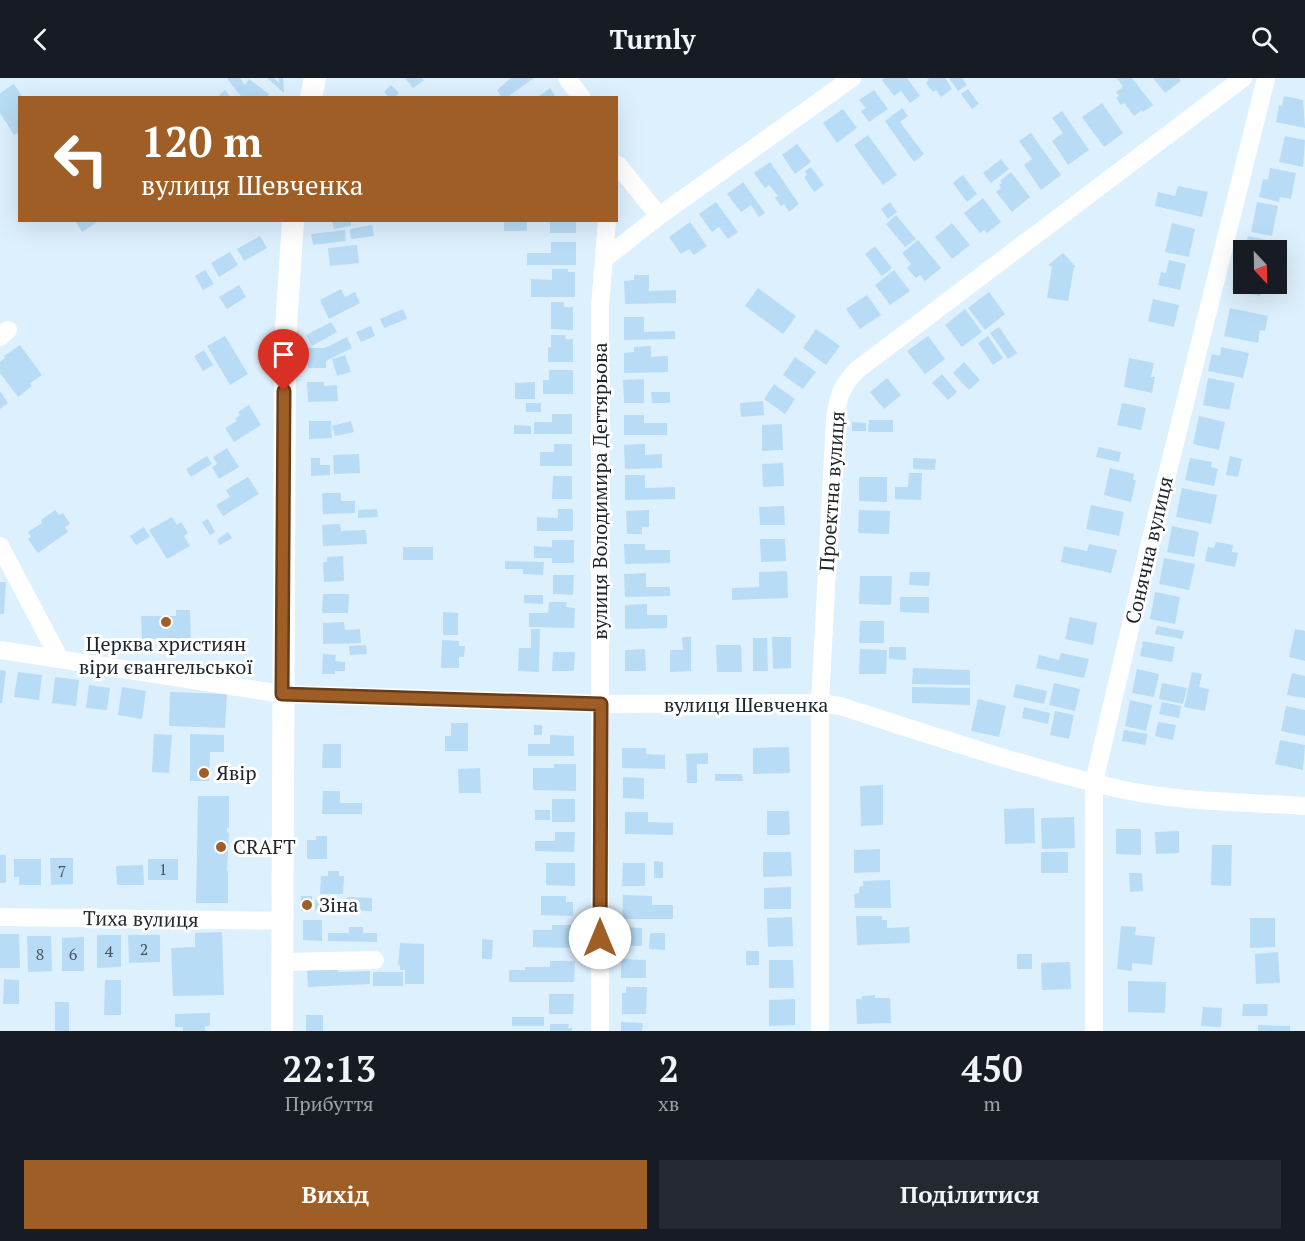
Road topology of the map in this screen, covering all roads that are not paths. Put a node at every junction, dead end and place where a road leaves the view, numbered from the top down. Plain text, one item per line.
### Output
1 (315, 78) edge
2 (567, 78) edge
3 (852, 78) edge
4 (1244, 78) edge
5 (1266, 78) edge
6 (311, 96) edge
7 (580, 96) edge
8 (618, 167) edge
9 (659, 216) junction
10 (293, 222) edge
11 (608, 222) edge
12 (604, 259) junction
13 (0, 546) edge
14 (0, 651) edge
15 (56, 659) junction
16 (282, 694) junction
17 (820, 703) junction
18 (601, 704) junction
19 (1094, 782) junction
20 (1305, 806) edge
21 (0, 917) edge
22 (283, 921) junction
23 (375, 960) dead end
24 (283, 962) junction
25 (282, 1031) edge
26 (600, 1031) edge
27 (820, 1031) edge
28 (1094, 1031) edge

1 - 6 main road
2 - 7 street
3 - 9 street
4 - 17 street, Проектна вулиця
5 - 19 street, Сонячна вулиця
8 - 9 street
9 - 12 street
10 - 16 main road
11 - 12 street, вулиця Володимира Дегтярьова
12 - 18 street, вулиця Володимира Дегтярьова
13 - 15 street
14 - 15 street, вулиця Шевченка
15 - 16 street, вулиця Шевченка
16 - 18 street, вулиця Шевченка
16 - 22 main road
17 - 18 street, вулиця Шевченка
17 - 19 street, вулиця Шевченка
17 - 27 street, Проектна вулиця
18 - 26 street, вулиця Володимира Дегтярьова
19 - 20 street, вулиця Шевченка
19 - 28 street, Сонячна вулиця
21 - 22 street, Тиха вулиця
22 - 24 main road
23 - 24 street
24 - 25 main road

